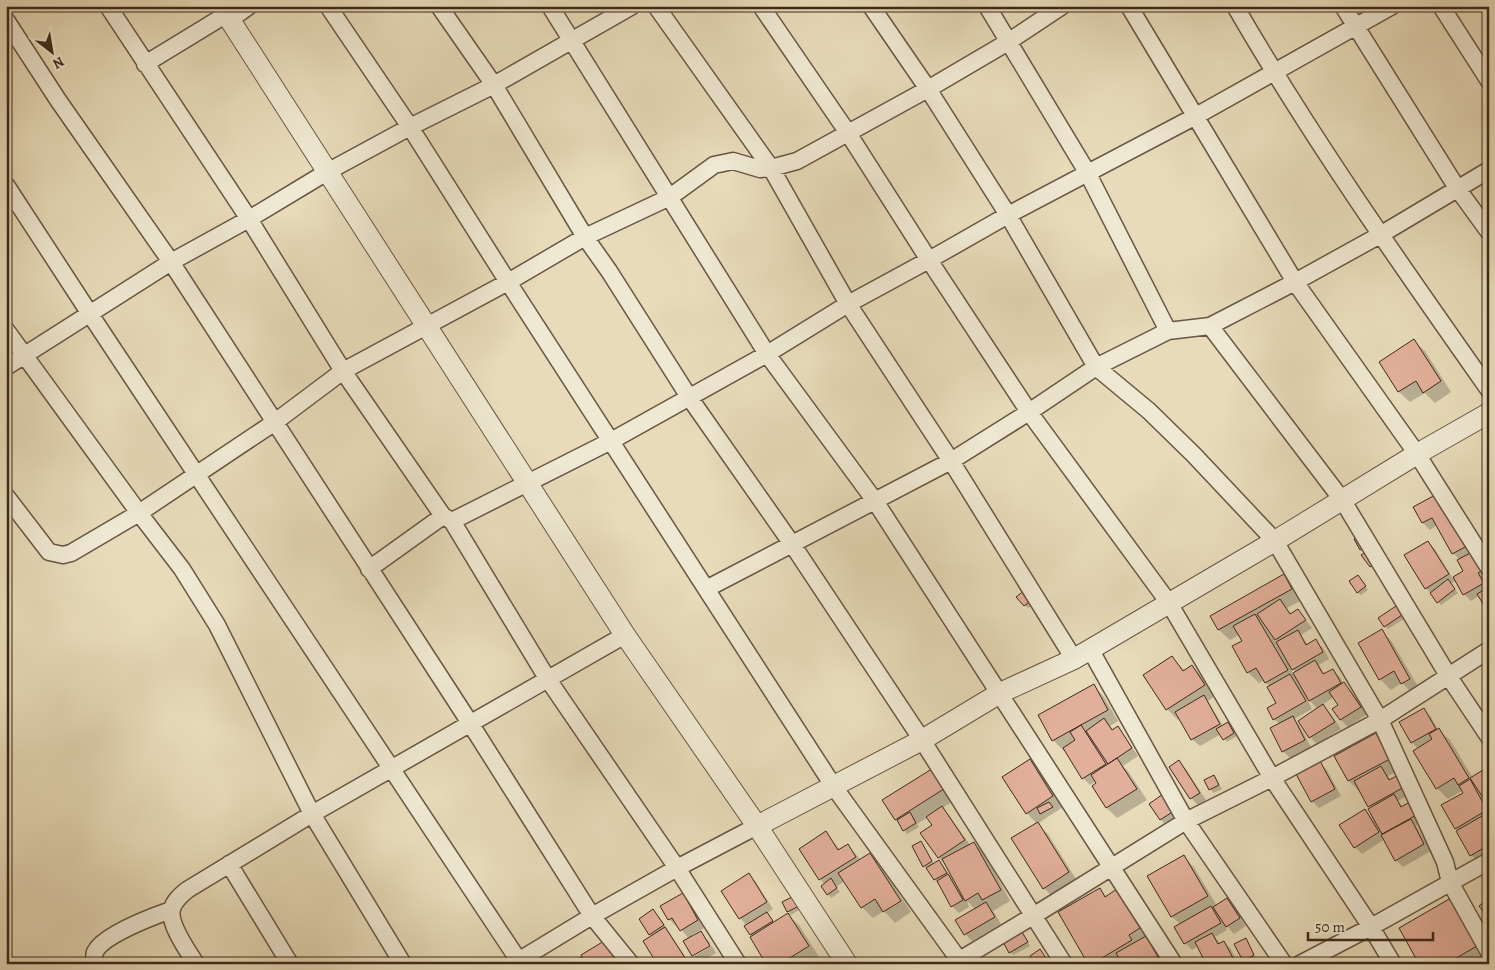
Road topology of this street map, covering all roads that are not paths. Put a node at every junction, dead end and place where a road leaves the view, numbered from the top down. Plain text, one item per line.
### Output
1 (108, 6) edge
2 (249, 6) edge
3 (328, 6) edge
4 (439, 6) edge
5 (550, 6) edge
6 (632, 6) edge
7 (656, 6) edge
8 (761, 6) edge
9 (871, 6) edge
10 (987, 6) edge
11 (1062, 6) edge
12 (1128, 6) edge
13 (1235, 6) edge
14 (1344, 6) edge
15 (1392, 6) edge
16 (1441, 6) edge
17 (226, 13) edge
18 (6, 20) edge
19 (1356, 27) junction
20 (572, 41) junction
21 (1008, 42) junction
22 (145, 64) junction
23 (1273, 72) junction
24 (1489, 81) edge
25 (494, 85) junction
26 (928, 90) junction
27 (1196, 116) junction
28 (410, 127) junction
29 (848, 133) junction
30 (771, 168) junction
31 (1489, 170) edge
32 (327, 172) junction
33 (1087, 172) junction
34 (6, 185) edge
35 (1457, 188) junction
36 (670, 197) junction
37 (1008, 215) junction
38 (249, 219) junction
39 (1489, 232) edge
40 (1380, 235) junction
41 (585, 237) junction
42 (929, 260) junction
43 (171, 262) junction
44 (508, 282) junction
45 (1295, 282) junction
46 (848, 304) junction
47 (90, 314) junction
48 (426, 326) junction
49 (1210, 326) junction
50 (6, 330) edge
51 (1168, 331) junction
52 (768, 354) junction
53 (25, 356) junction
54 (6, 367) edge
55 (1096, 367) junction
56 (344, 371) junction
57 (1489, 390) edge
58 (689, 397) junction
59 (1029, 412) junction
60 (1489, 413) edge
61 (275, 422) junction
62 (611, 441) junction
63 (1417, 454) junction
64 (951, 461) junction
65 (195, 474) junction
66 (529, 483) junction
67 (6, 496) edge
68 (1343, 500) junction
69 (874, 501) junction
70 (139, 513) junction
71 (448, 519) junction
72 (1274, 541) junction
73 (792, 544) junction
74 (1489, 568) edge
75 (369, 569) junction
76 (706, 589) junction
77 (1169, 603) junction
78 (625, 635) junction
79 (1489, 650) edge
80 (1082, 654) junction
81 (1449, 676) junction
82 (548, 678) junction
83 (1000, 693) junction
84 (1380, 720) junction
85 (470, 723) junction
86 (1489, 737) edge
87 (922, 740) junction
88 (392, 769) junction
89 (1272, 778) junction
90 (834, 787) junction
91 (312, 814) junction
92 (1186, 821) junction
93 (757, 826) junction
94 (1489, 861) edge
95 (229, 864) junction
96 (1111, 867) junction
97 (677, 868) junction
98 (1450, 882) junction
99 (171, 910) junction
100 (592, 916) junction
101 (1033, 916) junction
102 (1371, 927) junction
103 (1489, 952) edge
104 (958, 962) edge
105 (518, 963) edge
106 (94, 964) edge
107 (196, 964) edge
108 (290, 964) edge
109 (403, 964) edge
110 (631, 964) edge
111 (738, 964) edge
112 (847, 964) edge
113 (1064, 964) edge
114 (1174, 964) edge
115 (1284, 964) edge
116 (1300, 964) edge
117 (1393, 964) edge

1 - 22 street
2 - 17 street
3 - 28 street
4 - 25 street
5 - 20 street
6 - 20 street
7 - 30 street
8 - 29 street
9 - 26 street
10 - 21 street
11 - 21 street
12 - 27 street
13 - 23 street
14 - 19 street
15 - 19 street
16 - 24 street
17 - 22 street
17 - 32 street
18 - 43 street
19 - 23 street
19 - 35 street
20 - 25 street
20 - 36 street
21 - 26 street
21 - 33 street
22 - 38 street
23 - 27 street
23 - 40 street
25 - 28 street
25 - 41 street
26 - 29 street
26 - 37 street
27 - 33 street
27 - 45 street
28 - 32 street
28 - 44 street
29 - 30 street
29 - 42 street
30 - 36 street
30 - 46 street
31 - 35 street
32 - 38 street
32 - 48 street
33 - 37 street
33 - 51 street
34 - 47 street
35 - 39 street
35 - 40 street
36 - 41 street
36 - 52 street
37 - 42 street
37 - 55 street
38 - 43 street
38 - 56 street
40 - 45 street
40 - 57 street
41 - 44 street
41 - 58 street
42 - 46 street
42 - 59 street
43 - 47 street
43 - 61 street
44 - 48 street
44 - 62 street
45 - 49 street
45 - 63 street
46 - 52 street
46 - 64 street
47 - 53 street
47 - 65 street
48 - 56 street
48 - 66 street
49 - 51 street
49 - 68 street
50 - 53 street
51 - 55 street
52 - 58 street
52 - 69 street
53 - 54 street
53 - 70 street
55 - 59 street
55 - 72 street
56 - 61 street
56 - 71 street
58 - 62 street
58 - 73 street
59 - 64 street
59 - 77 street
60 - 63 street
61 - 65 street
61 - 75 street
62 - 66 street
62 - 76 street
63 - 68 street
63 - 74 street
64 - 69 street
64 - 80 street
65 - 70 street
65 - 88 street
66 - 71 street
66 - 78 street
67 - 70 street
68 - 72 street
68 - 81 street
69 - 73 street
69 - 83 street
70 - 91 street
71 - 75 street
71 - 82 street
72 - 77 street
72 - 84 street
73 - 76 street
73 - 87 street
75 - 85 street
76 - 90 street
77 - 80 street
77 - 89 street
78 - 82 street
78 - 93 street
79 - 81 street
80 - 83 street
80 - 92 street
81 - 84 street
81 - 86 street
82 - 85 street
82 - 97 street
83 - 87 street
83 - 96 street
84 - 89 street
84 - 98 street
85 - 88 street
85 - 100 street
87 - 90 street
87 - 101 street
88 - 91 street
88 - 105 street
89 - 92 street
89 - 102 street
90 - 93 street
90 - 104 street
91 - 95 street
91 - 109 street
92 - 96 street
92 - 115 street
93 - 97 street
93 - 112 street
94 - 98 street
95 - 99 street
95 - 108 street
96 - 101 street
96 - 114 street
97 - 100 street
97 - 111 street
98 - 102 street
98 - 103 street
99 - 106 street
99 - 107 street
100 - 105 street
100 - 110 street
101 - 104 street
101 - 113 street
102 - 116 street
102 - 117 street

